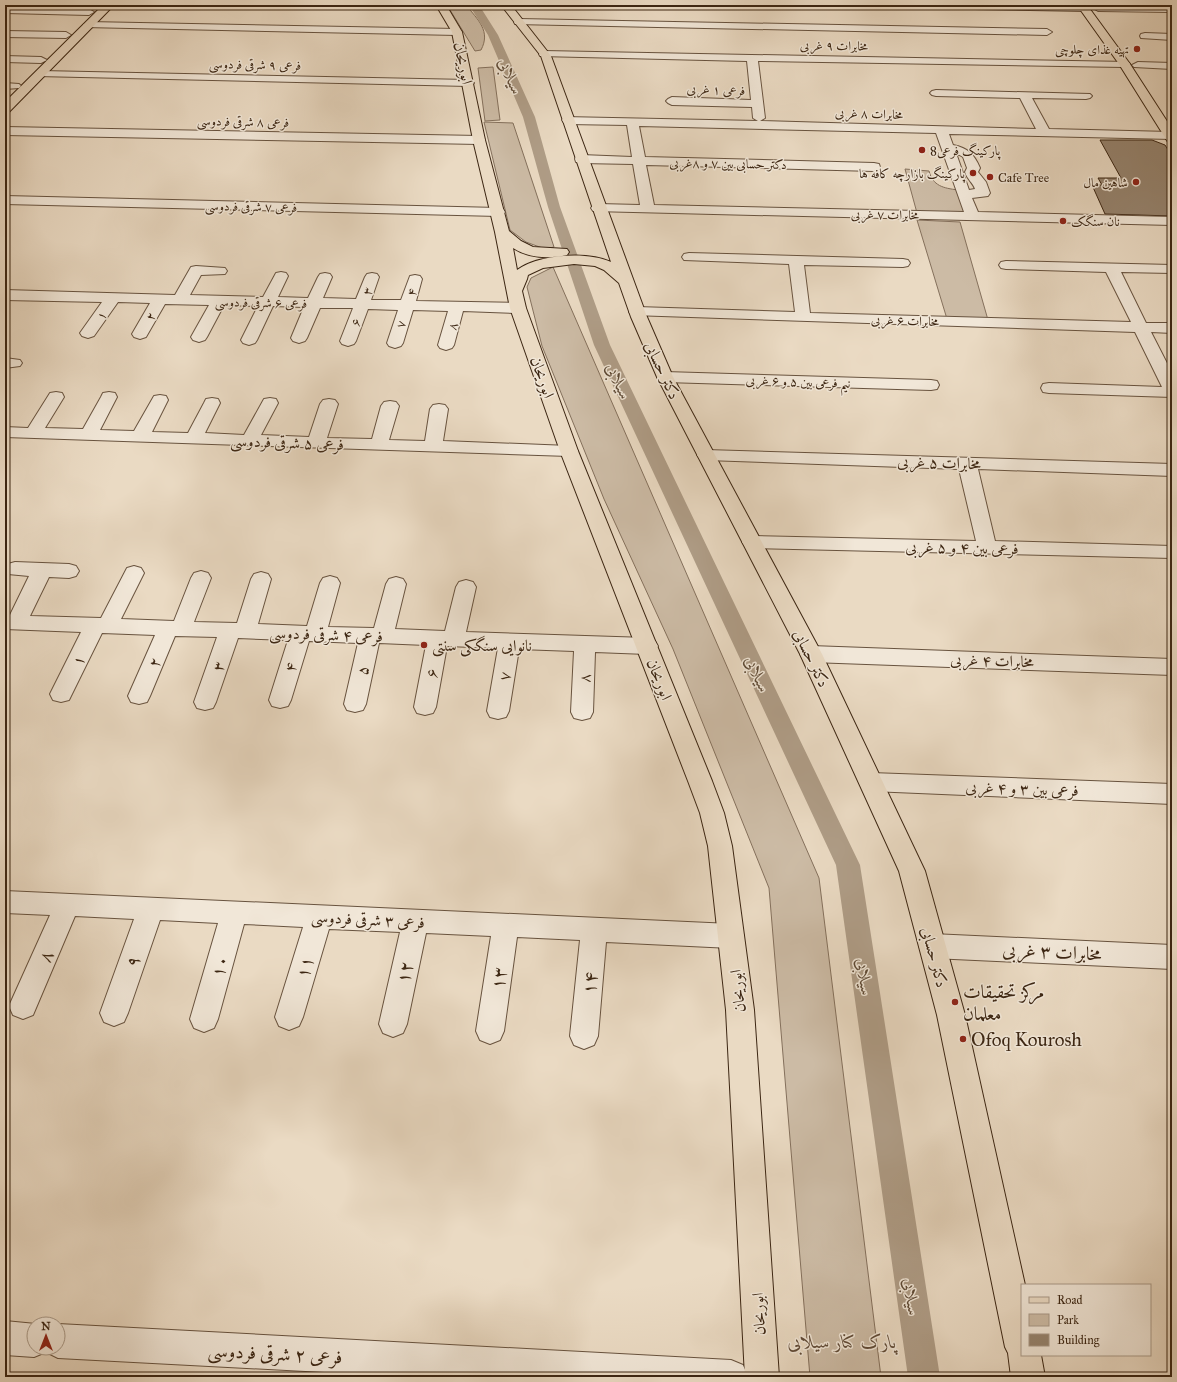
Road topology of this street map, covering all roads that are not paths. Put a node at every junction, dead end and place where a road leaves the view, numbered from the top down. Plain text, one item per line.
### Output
1 (109, 5) edge
2 (441, 5) edge
3 (506, 5) edge
4 (916, 5) edge
5 (978, 6) edge
6 (1083, 7) edge
7 (1150, 7) edge
8 (93, 8) edge
9 (1098, 8) edge
10 (1172, 9) edge
11 (5, 10) edge
12 (650, 11) dead end
13 (1172, 12) edge
14 (519, 22) junction
15 (88, 25) junction
16 (649, 28) junction
17 (990, 31) junction
18 (457, 32) junction
19 (1047, 32) dead end
20 (5, 34) edge
21 (66, 35) junction
22 (1145, 36) dead end
23 (1172, 37) edge
24 (1116, 53) junction
25 (544, 54) junction
26 (1130, 54) junction
27 (752, 57) junction
28 (5, 59) edge
29 (41, 60) junction
30 (1124, 64) junction
31 (1138, 65) junction
32 (1172, 66) edge
33 (41, 74) junction
34 (1131, 75) junction
35 (468, 83) junction
36 (10, 86) edge
37 (936, 92) dead end
38 (1024, 94) junction
39 (5, 96) edge
40 (1086, 96) dead end
41 (672, 101) dead end
42 (758, 104) junction
43 (5, 109) edge
44 (568, 120) junction
45 (632, 122) junction
46 (760, 125) junction
47 (941, 130) junction
48 (5, 131) edge
49 (1044, 132) junction
50 (1171, 137) edge
51 (480, 140) junction
52 (947, 148) junction
53 (581, 159) junction
54 (638, 161) junction
55 (874, 167) dead end
56 (964, 194) junction
57 (5, 200) edge
58 (648, 209) junction
59 (601, 215) junction
60 (972, 216) junction
61 (1172, 221) edge
62 (500, 222) junction
63 (596, 251) junction
64 (689, 257) dead end
65 (541, 258) junction
66 (796, 260) junction
67 (903, 262) dead end
68 (1006, 265) dead end
69 (1111, 267) junction
70 (1172, 269) edge
71 (220, 271) dead end
72 (281, 276) dead end
73 (325, 277) dead end
74 (372, 277) dead end
75 (415, 278) dead end
76 (627, 283) junction
77 (5, 295) edge
78 (113, 298) junction
79 (160, 299) junction
80 (180, 299) junction
81 (219, 300) junction
82 (516, 300) junction
83 (269, 302) junction
84 (314, 303) junction
85 (362, 304) junction
86 (406, 305) junction
87 (457, 307) junction
88 (637, 312) junction
89 (803, 317) junction
90 (1141, 327) junction
91 (1172, 328) edge
92 (88, 333) dead end
93 (140, 334) dead end
94 (199, 337) dead end
95 (299, 338) dead end
96 (249, 340) dead end
97 (348, 341) dead end
98 (395, 343) dead end
99 (446, 345) dead end
100 (665, 377) junction
101 (931, 385) dead end
102 (1050, 388) dead end
103 (1172, 391) edge
104 (56, 397) dead end
105 (110, 398) dead end
106 (160, 400) dead end
107 (212, 403) dead end
108 (270, 403) dead end
109 (329, 404) dead end
110 (390, 406) dead end
111 (439, 410) dead end
112 (5, 432) edge
113 (33, 433) junction
114 (89, 435) junction
115 (140, 437) junction
116 (194, 438) junction
117 (250, 440) junction
118 (316, 443) junction
119 (379, 445) junction
120 (433, 446) junction
121 (569, 451) junction
122 (706, 455) junction
123 (967, 463) junction
124 (1172, 470) edge
125 (752, 542) junction
126 (988, 548) junction
127 (1172, 552) edge
128 (15, 569) dead end
129 (42, 570) junction
130 (69, 571) dead end
131 (134, 573) dead end
132 (201, 578) dead end
133 (260, 579) dead end
134 (330, 583) dead end
135 (396, 584) dead end
136 (466, 587) dead end
137 (11, 623) edge
138 (101, 626) junction
139 (175, 629) junction
140 (237, 631) junction
141 (308, 634) junction
142 (376, 636) junction
143 (446, 639) junction
144 (510, 641) junction
145 (585, 644) junction
146 (647, 646) junction
147 (811, 654) junction
148 (1172, 667) edge
149 (61, 694) dead end
150 (139, 696) dead end
151 (280, 700) dead end
152 (205, 702) dead end
153 (355, 704) dead end
154 (425, 707) dead end
155 (498, 711) dead end
156 (582, 712) dead end
157 (871, 782) junction
158 (1172, 794) edge
159 (5, 902) edge
160 (67, 905) junction
161 (151, 909) junction
162 (234, 913) junction
163 (319, 917) junction
164 (415, 921) junction
165 (506, 926) junction
166 (594, 930) junction
167 (732, 936) junction
168 (932, 946) junction
169 (1172, 957) edge
170 (23, 1006) dead end
171 (114, 1013) dead end
172 (289, 1017) dead end
173 (204, 1019) dead end
174 (393, 1024) dead end
175 (490, 1031) dead end
176 (584, 1036) dead end
177 (5, 1338) edge
178 (26, 1339) edge
179 (66, 1341) edge
180 (1021, 1343) edge
181 (1024, 1356) edge
182 (731, 1377) edge
183 (762, 1377) edge
184 (1028, 1377) edge

1 - 15 main road
2 - 18 main road, ابوریحان
3 - 14 main road, دکتر حسابی
4 - 5 street
5 - 6 street
5 - 17 street
6 - 24 main road
7 - 9 street
7 - 10 street
8 - 11 street
8 - 21 main road
9 - 13 street
9 - 26 main road
12 - 16 street
14 - 16 street
14 - 25 main road, دکتر حسابی
15 - 18 street
15 - 33 main road
16 - 17 street
17 - 19 street
18 - 35 main road, ابوریحان
20 - 21 street
21 - 29 main road
22 - 23 street
24 - 26 main road
24 - 30 main road
25 - 27 street, مخابرات ۹ غربی
25 - 44 main road, دکتر حسابی
26 - 31 main road
27 - 30 street, مخابرات ۹ غربی
27 - 42 street
28 - 29 street
29 - 36 main road
30 - 34 main road
31 - 32 street
31 - 34 main road
33 - 35 street, فرعی ۹ شرقی فردوسی
33 - 43 main road
34 - 50 main road
35 - 51 main road, ابوریحان
36 - 39 main road
37 - 38 street
38 - 40 street
38 - 49 street
41 - 42 street, فرعی ۱ غربی
42 - 46 street
44 - 45 street, مخابرات ۸ غربی
44 - 53 main road, دکتر حسابی
45 - 46 street, مخابرات ۸ غربی
45 - 54 street
46 - 47 street, مخابرات ۸ غربی
47 - 49 street, مخابرات ۸ غربی
47 - 52 street
48 - 51 street, فرعی ۸ شرقی فردوسی
49 - 50 street, مخابرات ۸ غربی
51 - 62 main road, ابوریحان
52 - 56 street
52 - 56 street
53 - 54 street, دکتر حسابی بین ۷ و ۸غربی
53 - 59 main road, دکتر حسابی
54 - 55 street, دکتر حسابی بین ۷ و ۸غربی
54 - 58 street
56 - 60 street
57 - 62 street, فرعی ۷ شرقی فردوسی
58 - 59 street, مخابرات ۷ غربی
58 - 60 street, مخابرات ۷ غربی
59 - 63 main road
59 - 76 main road, دکتر حسابی
60 - 61 street, مخابرات ۷ غربی
62 - 65 main road
62 - 82 main road, ابوریحان
63 - 65 main road
63 - 76 main road
64 - 66 street
65 - 82 main road
66 - 67 street
66 - 89 street
68 - 69 street
69 - 70 street
69 - 90 street
71 - 80 street
72 - 83 street
73 - 84 street
74 - 85 street, ۳
75 - 86 street, ۴
76 - 88 main road, دکتر حسابی
77 - 78 street, فرعی ۶ شرقی فردوسی
78 - 79 street, فرعی ۶ شرقی فردوسی
78 - 92 street, ۱
79 - 80 street, فرعی ۶ شرقی فردوسی
79 - 93 street, ۲
80 - 81 street, فرعی ۶ شرقی فردوسی
81 - 83 street, فرعی ۶ شرقی فردوسی
81 - 94 street
82 - 87 street, فرعی ۶ شرقی فردوسی
82 - 121 main road, ابوریحان
83 - 84 street, فرعی ۶ شرقی فردوسی
83 - 96 street
84 - 85 street, فرعی ۶ شرقی فردوسی
84 - 95 street
85 - 86 street, فرعی ۶ شرقی فردوسی
85 - 97 street, ۶
86 - 87 street, فرعی ۶ شرقی فردوسی
86 - 98 street, ۷
87 - 99 street, ۸
88 - 89 street, مخابرات ۶ غربی
88 - 100 main road, دکتر حسابی
89 - 90 street, مخابرات ۶ غربی
90 - 91 street, مخابرات ۶ غربی
90 - 103 street
100 - 101 street, نیم فرعی بین ۵ و ۶ غربی
100 - 122 main road, دکتر حسابی
102 - 103 street
104 - 113 street
105 - 114 street
106 - 115 street
107 - 116 street
108 - 117 street
109 - 118 street
110 - 119 street
111 - 120 street
112 - 113 street, فرعی ۵ شرقی فردوسی
113 - 114 street, فرعی ۵ شرقی فردوسی
114 - 115 street, فرعی ۵ شرقی فردوسی
115 - 116 street, فرعی ۵ شرقی فردوسی
116 - 117 street, فرعی ۵ شرقی فردوسی
117 - 118 street, فرعی ۵ شرقی فردوسی
118 - 119 street, فرعی ۵ شرقی فردوسی
119 - 120 street, فرعی ۵ شرقی فردوسی
120 - 121 street, فرعی ۵ شرقی فردوسی
121 - 146 main road, ابوریحان
122 - 123 street, مخابرات ۵ غربی
122 - 125 main road, دکتر حسابی
123 - 124 street, مخابرات ۵ غربی
123 - 126 street
125 - 126 street, فرعی بین ۴ و ۵ غربی
125 - 147 main road, دکتر حسابی
126 - 127 street, فرعی بین ۴ و ۵ غربی
128 - 129 street
129 - 130 street
129 - 137 street
131 - 138 street, ۱
132 - 139 street, ۲
133 - 140 street, ۳
134 - 141 street, ۴
135 - 142 street, ۵
136 - 143 street, ۶
137 - 138 street, فرعی ۴ شرقی فردوسی
138 - 139 street, فرعی ۴ شرقی فردوسی
138 - 149 street, ۱
139 - 140 street, فرعی ۴ شرقی فردوسی
139 - 150 street, ۲
140 - 141 street, فرعی ۴ شرقی فردوسی
140 - 152 street, ۳
141 - 142 street, فرعی ۴ شرقی فردوسی
141 - 151 street, ۴
142 - 143 street, فرعی ۴ شرقی فردوسی
142 - 153 street, ۵
143 - 144 street, فرعی ۴ شرقی فردوسی
143 - 154 street, ۶
144 - 145 street, فرعی ۴ شرقی فردوسی
144 - 155 street, ۷
145 - 146 street, فرعی ۴ شرقی فردوسی
145 - 156 street, ۸
146 - 167 main road, ابوریحان
147 - 148 street, مخابرات ۴ غربی
147 - 157 main road, دکتر حسابی
157 - 158 street, فرعی بین ۳ و ۴ غربی
157 - 168 main road, دکتر حسابی
159 - 160 street, فرعی ۳ شرقی فردوسی
160 - 161 street, فرعی ۳ شرقی فردوسی
160 - 170 street, ۸
161 - 162 street, فرعی ۳ شرقی فردوسی
161 - 171 street, ۹
162 - 163 street, فرعی ۳ شرقی فردوسی
162 - 173 street, ۱۰
163 - 164 street, فرعی ۳ شرقی فردوسی
163 - 172 street, ۱۱
164 - 165 street, فرعی ۳ شرقی فردوسی
164 - 174 street, ۱۲
165 - 166 street, فرعی ۳ شرقی فردوسی
165 - 175 street, ۱۳
166 - 167 street, فرعی ۳ شرقی فردوسی
166 - 176 street, ۱۴
167 - 183 main road, ابوریحان
168 - 169 street, مخابرات ۳ غربی
168 - 180 main road, دکتر حسابی
177 - 178 street
179 - 182 street, فرعی ۲ شرقی فردوسی
181 - 184 main road

